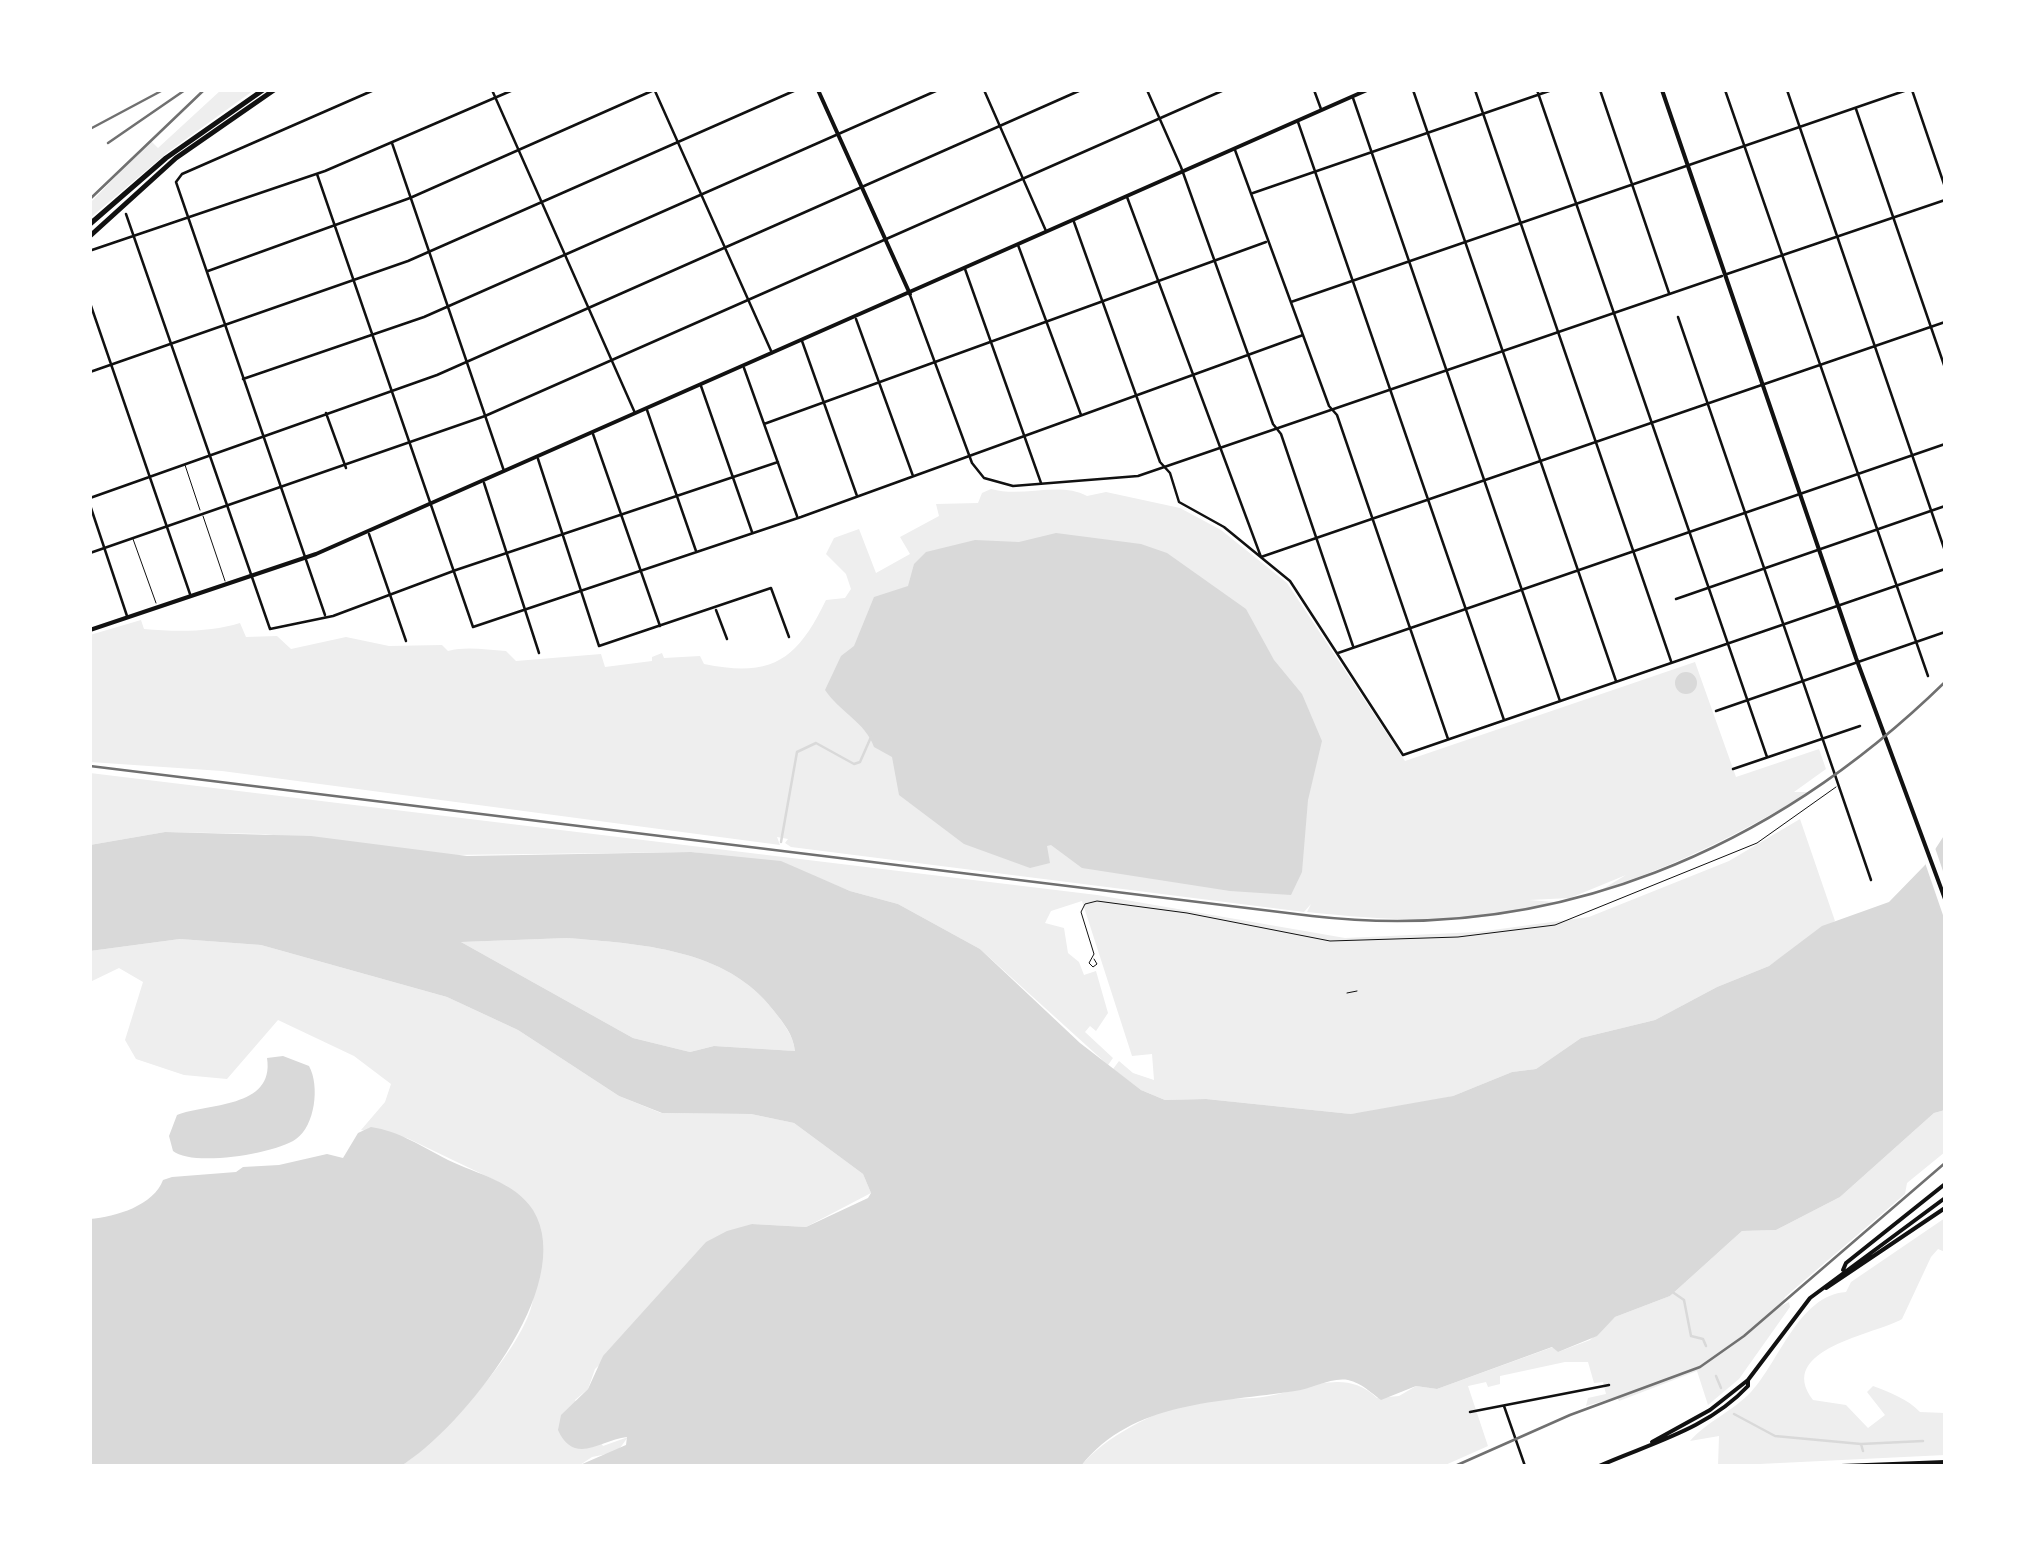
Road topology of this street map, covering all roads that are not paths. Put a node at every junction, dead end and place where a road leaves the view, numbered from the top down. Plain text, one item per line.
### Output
1 (263, 90) edge
2 (274, 90) edge
3 (374, 90) edge
4 (492, 90) edge
5 (513, 90) edge
6 (654, 90) edge
7 (796, 90) edge
8 (818, 90) edge
9 (938, 90) edge
10 (984, 90) edge
11 (1081, 90) edge
12 (1147, 90) edge
13 (1224, 90) edge
14 (1314, 90) edge
15 (1367, 90) edge
16 (1413, 90) edge
17 (1475, 90) edge
18 (1552, 90) edge
19 (1600, 90) edge
20 (1662, 90) edge
21 (1725, 90) edge
22 (1787, 90) edge
23 (1909, 90) edge
24 (1538, 92) edge
25 (1353, 96) junction
26 (496, 98) junction
27 (1856, 108) junction
28 (1322, 111) junction
29 (1483, 114) junction
30 (1160, 118) junction
31 (1298, 121) junction
32 (999, 126) junction
33 (1800, 127) junction
34 (1428, 133) junction
35 (838, 135) junction
36 (678, 142) junction
37 (392, 143) junction
38 (1744, 146) junction
39 (519, 150) junction
40 (1235, 150) junction
41 (1372, 152) junction
42 (1688, 166) junction
43 (1316, 171) junction
44 (1182, 173) junction
45 (317, 174) junction
46 (1023, 179) junction
47 (1632, 185) junction
48 (862, 187) junction
49 (1945, 187) edge
50 (1251, 193) junction
51 (702, 194) junction
52 (410, 198) junction
53 (1127, 198) junction
54 (1945, 200) edge
55 (541, 203) junction
56 (1577, 204) junction
57 (126, 214) dead end
58 (1893, 217) junction
59 (188, 218) junction
60 (1073, 221) junction
61 (1521, 223) junction
62 (90, 224) edge
63 (334, 227) junction
64 (1047, 233) junction
65 (90, 236) edge
66 (134, 236) junction
67 (1838, 236) junction
68 (886, 240) junction
69 (1269, 241) junction
70 (1465, 242) junction
71 (1018, 246) junction
72 (725, 247) junction
73 (92, 250) edge
74 (429, 252) junction
75 (565, 255) junction
76 (1782, 256) junction
77 (1213, 261) junction
78 (1409, 261) junction
79 (964, 269) junction
80 (206, 271) junction
81 (1726, 275) junction
82 (352, 279) junction
83 (1353, 280) junction
84 (1157, 281) junction
85 (910, 294) junction
86 (1670, 294) junction
87 (749, 300) junction
88 (1102, 301) junction
89 (90, 302) edge
90 (1291, 302) junction
91 (448, 306) junction
92 (588, 308) junction
93 (1614, 313) junction
94 (856, 317) junction
95 (1678, 318) dead end
96 (1046, 322) junction
97 (1945, 322) edge
98 (225, 326) junction
99 (1931, 327) junction
100 (1558, 332) junction
101 (372, 334) junction
102 (1303, 335) junction
103 (802, 341) junction
104 (991, 342) junction
105 (172, 344) junction
106 (1875, 346) junction
107 (1503, 351) junction
108 (772, 354) junction
109 (1247, 356) junction
110 (612, 361) junction
111 (467, 362) junction
112 (935, 362) junction
113 (111, 365) junction
114 (1820, 365) junction
115 (744, 367) junction
116 (1945, 368) edge
117 (1447, 371) junction
118 (90, 372) edge
119 (1192, 376) junction
120 (243, 378) junction
121 (880, 382) junction
122 (1763, 384) junction
123 (701, 386) junction
124 (392, 390) junction
125 (1391, 390) junction
126 (1136, 395) junction
127 (824, 402) junction
128 (1708, 404) junction
129 (646, 410) junction
130 (1332, 410) junction
131 (326, 413) junction
132 (636, 415) junction
133 (486, 416) junction
134 (1081, 416) junction
135 (1652, 423) junction
136 (764, 424) junction
137 (1277, 429) junction
138 (593, 434) junction
139 (264, 436) junction
140 (1025, 436) junction
141 (1596, 443) junction
142 (1945, 444) edge
143 (411, 446) junction
144 (1220, 448) junction
145 (210, 456) junction
146 (969, 456) junction
147 (1913, 456) junction
148 (537, 458) junction
149 (1540, 461) junction
150 (778, 462) junction
151 (185, 465) junction
152 (1165, 467) junction
153 (346, 468) junction
154 (504, 472) junction
155 (1857, 474) junction
156 (150, 477) junction
157 (913, 477) junction
158 (733, 478) junction
159 (484, 481) junction
160 (1484, 481) junction
161 (1042, 484) junction
162 (282, 490) junction
163 (1800, 494) junction
164 (677, 497) junction
165 (90, 498) edge
166 (858, 498) junction
167 (1429, 500) junction
168 (430, 504) junction
169 (90, 505) edge
170 (1945, 506) edge
171 (228, 507) junction
172 (1932, 511) junction
173 (1745, 514) junction
174 (202, 516) junction
175 (621, 517) junction
176 (797, 518) junction
177 (1373, 519) junction
178 (167, 527) junction
179 (1876, 530) junction
180 (368, 531) junction
181 (1690, 532) junction
182 (753, 533) junction
183 (563, 536) junction
184 (133, 538) junction
185 (1317, 538) junction
186 (105, 548) junction
187 (1820, 550) junction
188 (1945, 551) edge
189 (697, 552) junction
190 (1634, 552) junction
191 (90, 553) edge
192 (507, 554) junction
193 (1261, 557) junction
194 (305, 558) junction
195 (1764, 569) junction
196 (1578, 570) junction
197 (1945, 570) edge
198 (641, 572) junction
199 (452, 573) junction
200 (250, 576) junction
201 (226, 584) junction
202 (1895, 586) junction
203 (1709, 588) junction
204 (1522, 590) junction
205 (581, 592) junction
206 (190, 596) junction
207 (390, 596) junction
208 (1676, 599) dead end
209 (157, 606) junction
210 (1839, 606) junction
211 (716, 608) junction
212 (1466, 609) junction
213 (525, 610) junction
214 (326, 616) junction
215 (128, 618) junction
216 (1784, 625) junction
217 (660, 628) junction
218 (1410, 628) junction
219 (90, 630) edge
220 (1945, 632) edge
221 (789, 637) dead end
222 (727, 639) dead end
223 (406, 641) dead end
224 (1915, 643) junction
225 (1728, 644) junction
226 (1354, 648) junction
227 (539, 652) dead end
228 (1336, 654) junction
229 (1672, 663) junction
230 (1858, 663) junction
231 (1928, 676) dead end
232 (1803, 681) junction
233 (1616, 682) junction
234 (1747, 700) junction
235 (1560, 702) junction
236 (1716, 710) dead end
237 (1504, 721) junction
238 (1860, 726) dead end
239 (1823, 738) junction
240 (1449, 740) junction
241 (1767, 757) junction
242 (1733, 768) dead end
243 (1839, 786) junction
244 (1871, 880) dead end
245 (1945, 899) edge
246 (1094, 959) dead end
247 (1357, 990) dead end
248 (1347, 993) dead end
249 (1945, 1184) edge
250 (1945, 1198) edge
251 (1945, 1208) edge
252 (1844, 1270) junction
253 (1821, 1289) junction
254 (1748, 1380) junction
255 (1609, 1385) dead end
256 (1504, 1405) junction
257 (1713, 1408) junction
258 (1470, 1412) dead end
259 (1710, 1417) junction
260 (1652, 1442) junction
261 (1945, 1462) edge
262 (1525, 1466) edge
263 (1599, 1466) edge
264 (1841, 1466) edge

1 - 62 highway
2 - 65 highway
3 - 59 street
4 - 26 street
5 - 26 street
6 - 36 street
6 - 39 street
7 - 36 street
8 - 35 main road
9 - 35 street
10 - 32 street
11 - 32 street
12 - 30 street
13 - 30 street
14 - 28 street
15 - 25 main road
16 - 34 street
17 - 29 street
18 - 24 street
19 - 47 street
20 - 42 main road
21 - 38 street
22 - 33 street
23 - 27 street
23 - 49 street
24 - 29 street
24 - 56 street
25 - 28 main road
25 - 41 street
26 - 37 street
26 - 39 street
27 - 33 street
27 - 58 street
28 - 31 main road
29 - 34 street
29 - 61 street
30 - 44 street
30 - 46 street
31 - 40 main road
31 - 43 street
32 - 46 street
32 - 48 street
33 - 38 street
33 - 67 street
34 - 41 street
34 - 70 street
35 - 48 main road
35 - 51 street
36 - 51 street
36 - 55 street
37 - 45 street
37 - 52 street
38 - 42 street
38 - 76 street
39 - 52 street
39 - 55 street
40 - 44 main road
40 - 50 street
41 - 43 street
41 - 78 street
42 - 47 street
42 - 81 main road
43 - 50 street
43 - 83 street
44 - 53 main road
44 - 77 street
45 - 59 street
45 - 63 street
46 - 64 street
46 - 68 street
47 - 56 street
47 - 86 street
48 - 68 main road
48 - 72 street
50 - 69 street
51 - 72 street
51 - 75 street
52 - 63 street
52 - 74 street
53 - 60 main road
53 - 84 street
54 - 58 street
55 - 74 street
55 - 75 street
56 - 61 street
56 - 93 street
57 - 66 street
58 - 67 street
58 - 99 street
59 - 66 street
59 - 80 street
60 - 64 main road
60 - 88 street
61 - 70 street
61 - 100 street
63 - 80 street
63 - 82 street
64 - 71 main road
66 - 73 street
66 - 105 street
67 - 76 street
67 - 106 street
68 - 85 main road
68 - 87 street
69 - 77 street
69 - 90 street
70 - 78 street
70 - 107 street
71 - 79 main road
71 - 96 street
72 - 87 street
72 - 92 street
74 - 82 street
74 - 91 street
75 - 91 street
75 - 92 street
76 - 81 street
76 - 114 street
77 - 84 street
77 - 109 street
78 - 83 street
78 - 117 street
79 - 85 main road
79 - 104 street
80 - 98 street
81 - 86 street
81 - 122 main road
82 - 98 street
82 - 101 street
83 - 90 street
83 - 125 street
84 - 88 street
84 - 119 street
85 - 94 main road
85 - 112 street
86 - 93 street
87 - 108 street
87 - 110 street
88 - 96 street
88 - 126 street
89 - 113 street
90 - 102 street
91 - 101 street
91 - 111 street
92 - 110 street
92 - 111 street
93 - 100 street
93 - 135 street
94 - 103 main road
94 - 121 street
95 - 128 street
96 - 104 street
96 - 134 street
97 - 99 street
98 - 105 street
98 - 120 street
99 - 106 street
99 - 116 street
100 - 107 street
100 - 141 street
101 - 120 street
101 - 124 street
102 - 109 street
102 - 130 street
103 - 108 main road
103 - 127 street
104 - 112 street
104 - 140 street
105 - 113 street
105 - 145 street
106 - 114 street
106 - 147 street
107 - 117 street
107 - 149 street
108 - 115 main road
109 - 119 street
109 - 137 street
110 - 132 street
110 - 133 street
111 - 124 street
111 - 133 street
112 - 121 street
112 - 146 street
113 - 118 street
113 - 156 street
114 - 122 street
114 - 155 street
115 - 123 main road
115 - 136 street
117 - 125 street
117 - 160 street
119 - 126 street
119 - 144 street
120 - 139 street
121 - 127 street
121 - 157 street
122 - 128 street
122 - 163 main road
123 - 129 main road
123 - 158 street
124 - 131 street
124 - 143 street
125 - 130 street
125 - 167 street
126 - 134 street
126 - 152 street
127 - 136 street
127 - 166 street
128 - 135 street
128 - 173 street
129 - 132 main road
129 - 164 street
130 - 137 street
130 - 177 street
131 - 139 street
131 - 153 street
132 - 138 main road
133 - 143 street
133 - 154 street
134 - 140 street
135 - 141 street
135 - 181 street
136 - 150 street
137 - 144 street
137 - 185 street
138 - 148 main road
138 - 175 street
139 - 145 street
139 - 162 street
140 - 146 street
140 - 161 street
141 - 149 street
141 - 190 street
142 - 147 street
143 - 153 street
143 - 168 street
144 - 152 street
144 - 193 street
145 - 151 street
145 - 171 street
146 - 157 street
146 - 161 street
147 - 155 street
147 - 172 street
148 - 154 main road
148 - 183 street
149 - 160 street
149 - 196 street
150 - 158 street
150 - 176 street
151 - 156 street
151 - 174 street
152 - 161 street
152 - 193 street
153 - 162 street
154 - 159 main road
155 - 163 street
155 - 179 street
156 - 165 street
156 - 178 street
157 - 166 street
158 - 164 street
158 - 182 street
159 - 168 main road
159 - 192 street
160 - 167 street
160 - 204 street
162 - 171 street
162 - 194 street
163 - 173 street
163 - 187 main road
164 - 175 street
164 - 189 street
166 - 176 street
167 - 177 street
167 - 212 street
168 - 180 main road
168 - 199 street
169 - 186 street
170 - 172 street
171 - 174 street
171 - 200 street
172 - 179 street
172 - 188 street
173 - 181 street
173 - 195 street
174 - 178 street
174 - 201 street
175 - 183 street
175 - 198 street
176 - 182 street
177 - 185 street
177 - 218 street
178 - 184 street
178 - 206 street
179 - 187 street
179 - 202 street
180 - 194 main road
180 - 207 street
181 - 190 street
181 - 203 street
182 - 189 street
183 - 192 street
183 - 205 street
184 - 186 street
184 - 209 street
185 - 193 street
185 - 226 street
186 - 191 street
186 - 215 street
187 - 195 street
187 - 210 main road
189 - 198 street
190 - 196 street
190 - 229 street
192 - 199 street
192 - 213 street
193 - 228 street
194 - 200 main road
194 - 214 street
195 - 203 street
195 - 216 street
196 - 204 street
196 - 233 street
197 - 202 street
198 - 205 street
198 - 217 street
199 - 207 street
199 - 213 street
200 - 201 main road
200 - 214 street
201 - 206 main road
202 - 210 street
202 - 224 street
203 - 208 street
203 - 225 street
204 - 212 street
204 - 235 street
205 - 213 street
205 - 217 street
206 - 209 main road
207 - 214 street
207 - 223 street
209 - 215 main road
210 - 216 street
210 - 230 main road
211 - 217 street
211 - 221 street
211 - 222 street
212 - 218 street
212 - 237 street
213 - 227 street
215 - 219 main road
216 - 225 street
216 - 232 street
218 - 226 street
218 - 240 street
220 - 224 street
224 - 230 street
224 - 231 street
225 - 229 street
225 - 234 street
226 - 228 street
228 - 240 street
229 - 233 street
230 - 232 street
230 - 245 main road
232 - 234 street
232 - 239 street
233 - 235 street
234 - 236 street
234 - 241 street
235 - 237 street
237 - 240 street
238 - 239 street
239 - 241 street
239 - 243 street
241 - 242 street
243 - 244 street
243 - 246 street
247 - 248 street
249 - 252 main road
250 - 252 main road
251 - 253 main road
252 - 253 main road
253 - 254 main road
254 - 257 main road
254 - 259 main road
255 - 256 street
256 - 258 street
256 - 262 street
257 - 259 main road
257 - 260 main road
259 - 260 main road
260 - 263 main road
261 - 264 main road

